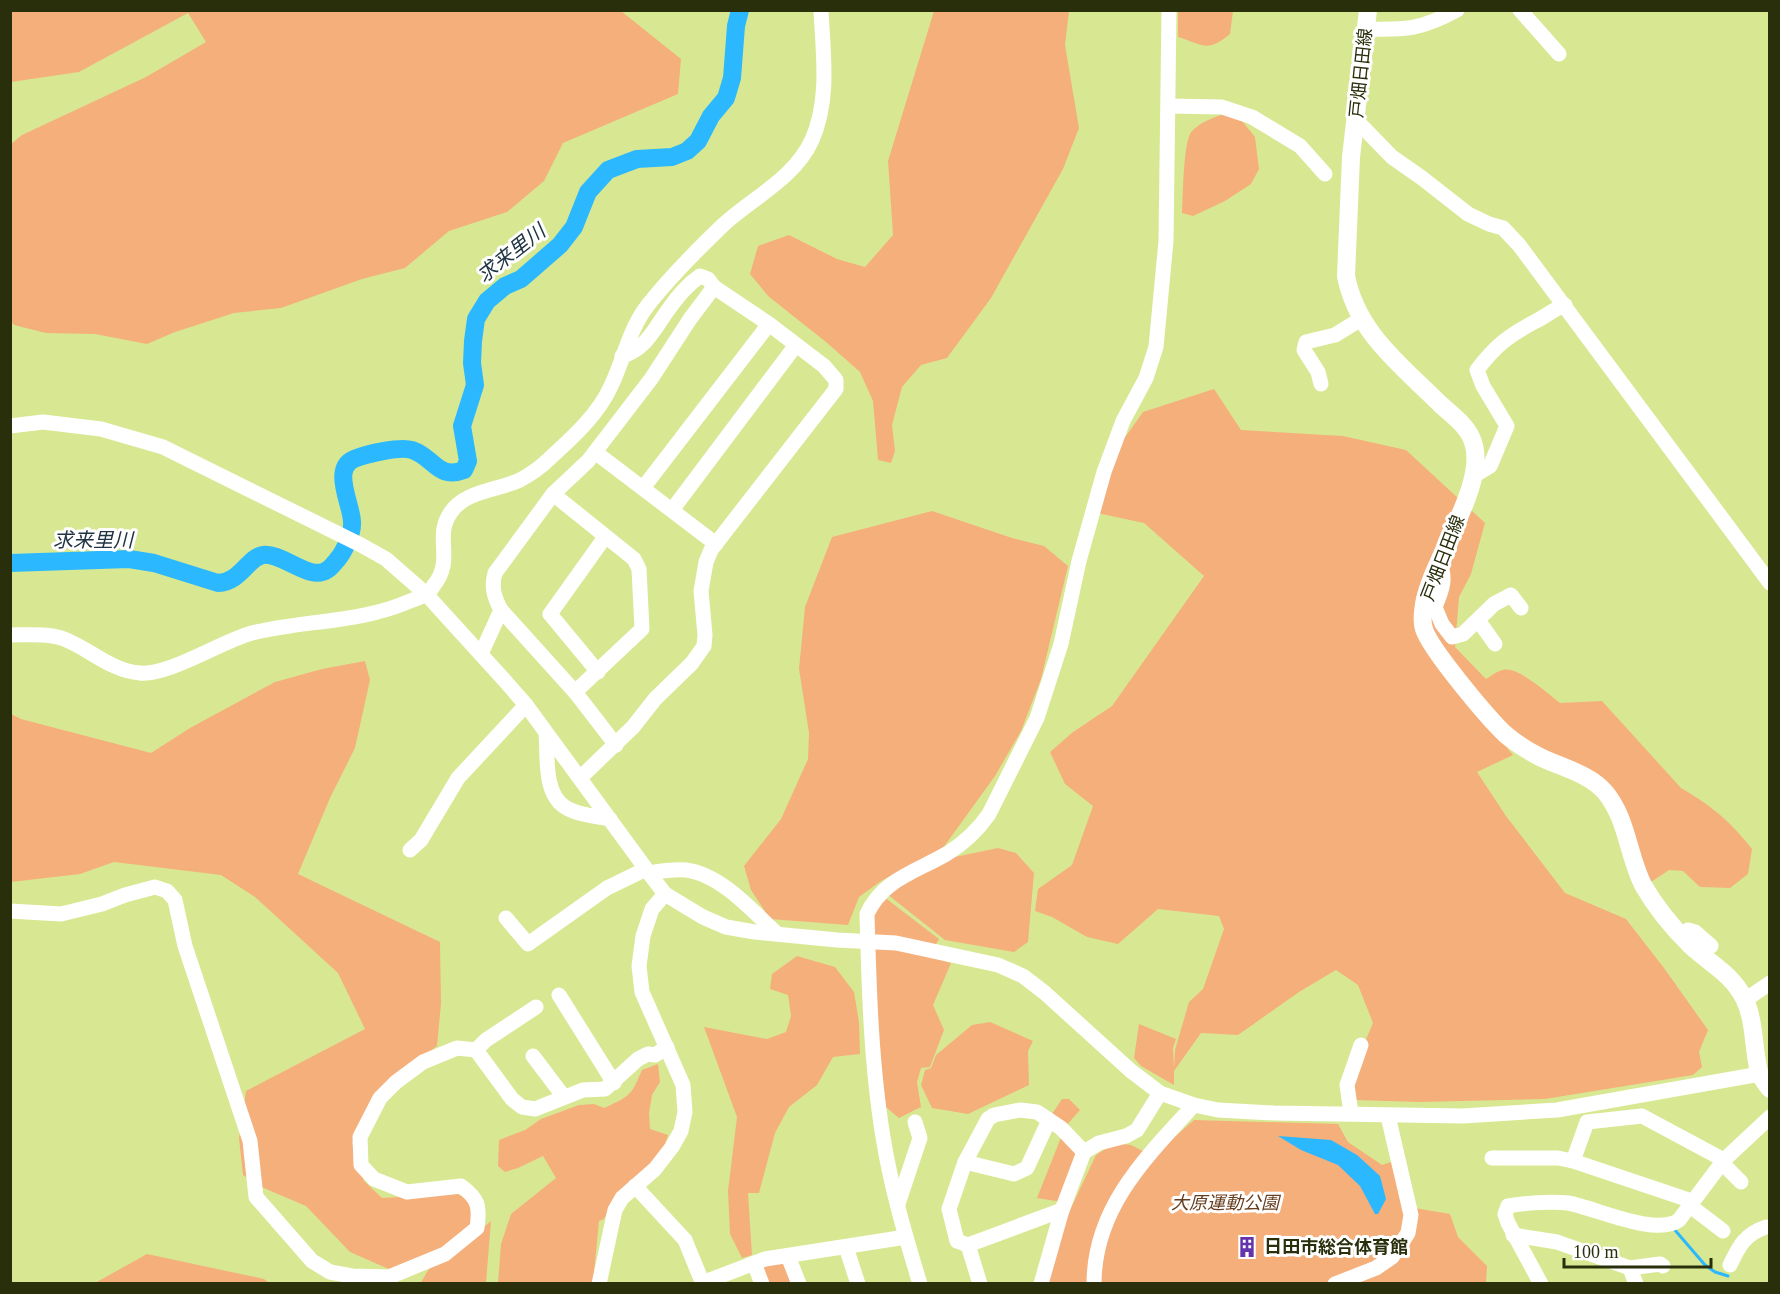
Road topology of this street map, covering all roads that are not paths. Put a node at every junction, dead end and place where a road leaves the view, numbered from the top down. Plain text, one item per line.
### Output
1 (821, 10) edge
2 (1169, 10) edge
3 (1457, 10) edge
4 (1520, 10) edge
5 (1366, 20) edge
6 (1559, 54) dead end
7 (1169, 106) junction
8 (1355, 119) junction
9 (1325, 174) dead end
10 (714, 287) junction
11 (1565, 305) junction
12 (1361, 320) junction
13 (769, 324) junction
14 (796, 345) junction
15 (622, 356) junction
16 (1321, 384) dead end
17 (10, 426) edge
18 (595, 452) junction
19 (1474, 475) junction
20 (644, 488) junction
21 (553, 494) junction
22 (672, 510) junction
23 (605, 537) junction
24 (716, 544) junction
25 (1439, 561) junction
26 (1770, 583) edge
27 (426, 594) junction
28 (1521, 608) dead end
29 (501, 610) junction
30 (1478, 620) junction
31 (10, 635) edge
32 (1495, 644) dead end
33 (481, 654) junction
34 (598, 672) junction
35 (575, 692) junction
36 (526, 705) junction
37 (546, 732) junction
38 (616, 745) junction
39 (580, 778) junction
40 (610, 819) junction
41 (410, 850) dead end
42 (647, 871) junction
43 (665, 894) junction
44 (10, 912) edge
45 (506, 918) dead end
46 (777, 934) junction
47 (1681, 935) junction
48 (1711, 946) dead end
49 (1770, 983) edge
50 (559, 995) dead end
51 (1745, 1000) junction
52 (536, 1007) dead end
53 (1361, 1045) dead end
54 (667, 1047) junction
55 (476, 1050) junction
56 (533, 1056) dead end
57 (1765, 1082) edge
58 (614, 1083) junction
59 (1160, 1093) junction
60 (564, 1097) junction
61 (1194, 1105) junction
62 (1351, 1113) junction
63 (1388, 1116) junction
64 (1770, 1117) edge
65 (1050, 1119) junction
66 (915, 1122) dead end
67 (1084, 1152) junction
68 (1492, 1158) dead end
69 (1574, 1161) junction
70 (1723, 1161) junction
71 (966, 1162) junction
72 (1741, 1182) dead end
73 (635, 1186) junction
74 (1690, 1203) junction
75 (898, 1204) junction
76 (1062, 1210) junction
77 (1768, 1229) edge
78 (1724, 1232) dead end
79 (1513, 1234) junction
80 (906, 1238) junction
81 (968, 1245) junction
82 (846, 1247) junction
83 (788, 1256) junction
84 (754, 1263) junction
85 (1730, 1265) dead end
86 (1663, 1266) dead end
87 (1630, 1268) junction
88 (702, 1283) edge
89 (1037, 1283) edge
90 (599, 1284) edge
91 (762, 1284) edge
92 (799, 1284) edge
93 (858, 1284) edge
94 (920, 1284) edge
95 (980, 1284) edge
96 (1094, 1284) edge
97 (1335, 1284) edge
98 (1541, 1284) edge
99 (1636, 1284) edge

1 - 15 street
2 - 7 street
3 - 5 street
4 - 6 street
5 - 8 main road, 戸畑日田線
7 - 9 street
7 - 75 street
8 - 11 street
8 - 12 main road, 戸畑日田線
10 - 13 street
10 - 15 street
10 - 18 street
11 - 19 street
11 - 26 street
12 - 16 street
12 - 19 main road, 戸畑日田線
13 - 14 street
13 - 20 street
14 - 22 street
14 - 24 street
15 - 27 street
17 - 27 street
18 - 20 street
18 - 21 street
19 - 25 main road, 戸畑日田線
20 - 22 street
21 - 23 street
21 - 29 street
22 - 24 street
23 - 34 street
23 - 34 street
24 - 38 street
25 - 30 street
25 - 47 main road, 戸畑日田線
27 - 31 street
27 - 33 street
28 - 30 street
29 - 33 street
29 - 35 street
30 - 32 street
33 - 36 street
34 - 35 street
35 - 38 street
36 - 37 street
36 - 41 street
37 - 39 street
37 - 40 street
38 - 39 street
39 - 40 street
40 - 42 street
42 - 43 street
42 - 45 street
42 - 46 street
43 - 46 street
43 - 54 street
44 - 55 street
46 - 59 street
47 - 48 street
47 - 51 main road, 戸畑日田線
49 - 51 street
50 - 58 street
51 - 57 main road, 戸畑日田線
52 - 55 street
53 - 62 street
54 - 58 street
54 - 73 street
55 - 60 street
56 - 60 street
57 - 63 street
58 - 60 street
59 - 61 street
59 - 67 street
61 - 62 street
61 - 96 street
62 - 63 street
63 - 97 street
64 - 70 street
65 - 67 street
65 - 71 street
65 - 71 street
66 - 75 street
67 - 76 street
68 - 69 street
69 - 70 street
69 - 74 street
70 - 72 street
70 - 74 street
71 - 81 street
73 - 88 street
73 - 90 street
74 - 78 street
74 - 79 street
75 - 80 street
76 - 81 street
76 - 89 street
77 - 85 street
79 - 87 street
79 - 98 street
80 - 82 street
80 - 94 street
81 - 95 street
82 - 83 street
82 - 93 street
83 - 84 street
83 - 92 street
84 - 88 street
84 - 91 street
86 - 87 street
87 - 99 street

